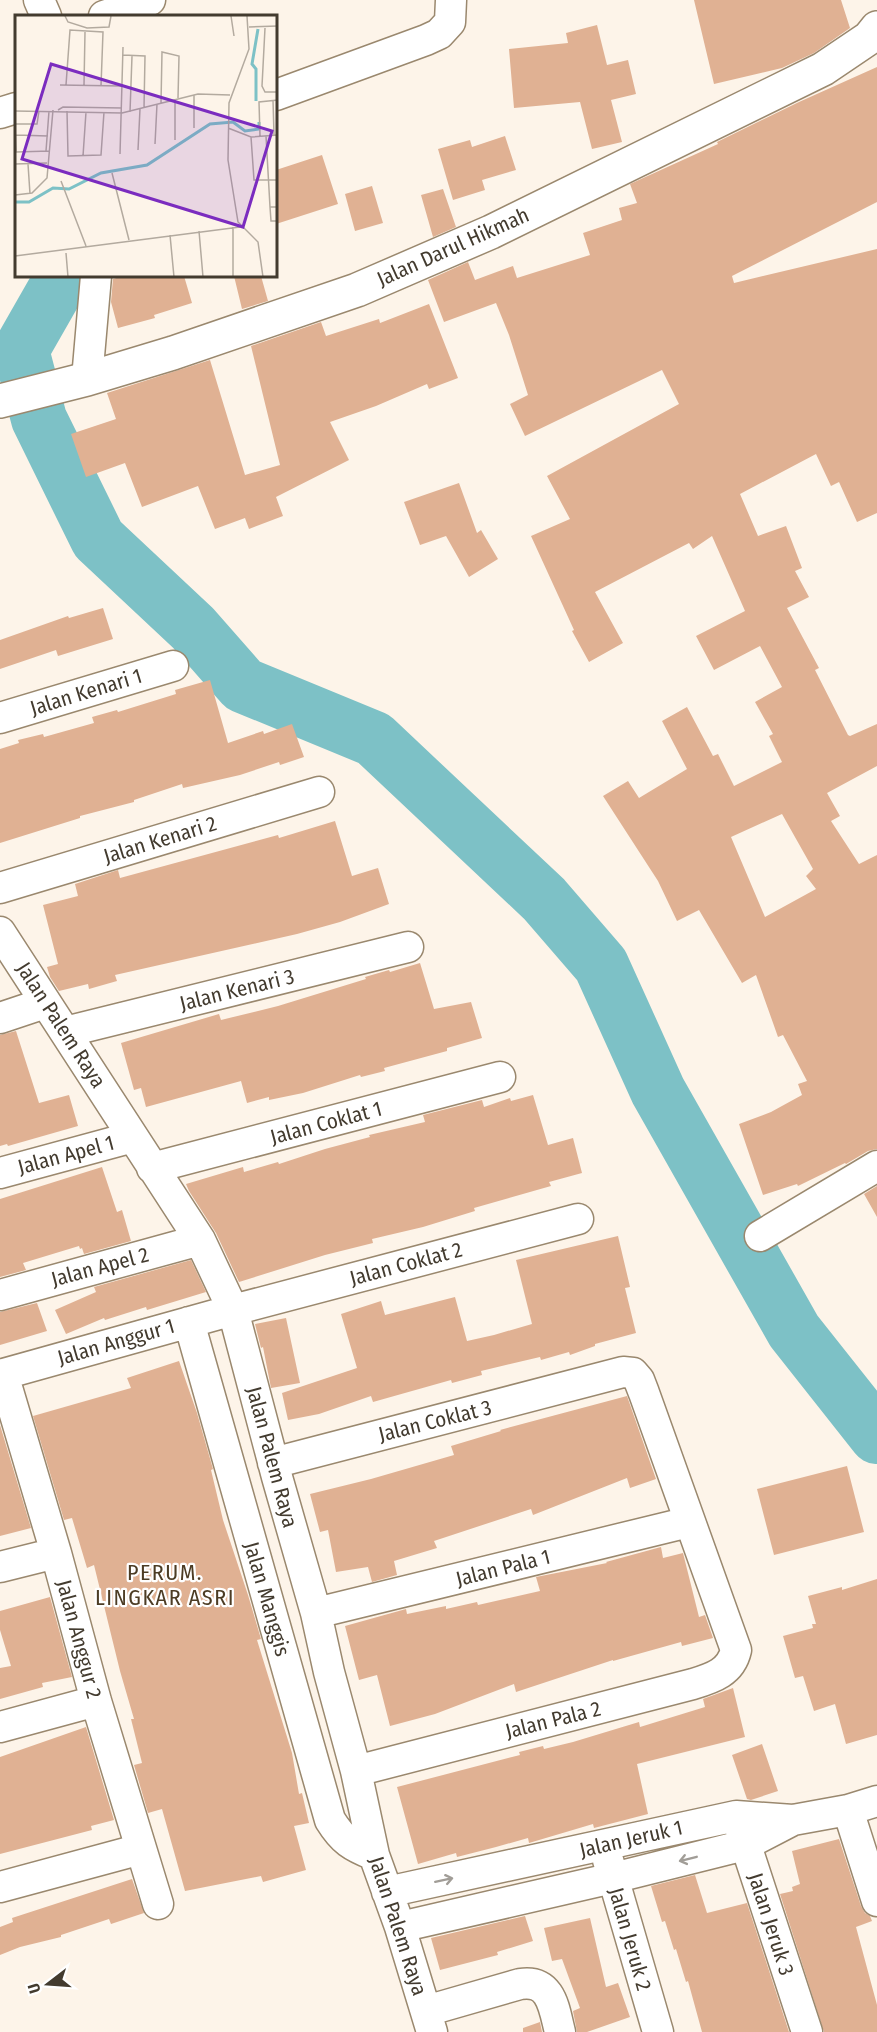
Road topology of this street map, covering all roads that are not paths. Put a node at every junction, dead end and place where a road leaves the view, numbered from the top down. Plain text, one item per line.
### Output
1 (39, 0) edge
2 (150, 0) edge
3 (451, 0) edge
4 (46, 15) edge
5 (107, 15) edge
6 (877, 28) edge
7 (278, 94) edge
8 (15, 108) edge
9 (0, 114) edge
10 (96, 278) edge
11 (76, 382) junction
12 (2, 400) edge
13 (173, 666) dead end
14 (0, 718) edge
15 (319, 792) dead end
16 (0, 888) edge
17 (0, 932) edge
18 (408, 947) dead end
19 (45, 1003) junction
20 (0, 1018) edge
21 (65, 1032) junction
22 (500, 1077) dead end
23 (132, 1137) junction
24 (877, 1166) edge
25 (152, 1168) junction
26 (0, 1173) edge
27 (578, 1219) dead end
28 (760, 1236) dead end
29 (200, 1240) junction
30 (0, 1295) edge
31 (233, 1310) junction
32 (189, 1322) junction
33 (2, 1374) edge
34 (273, 1463) junction
35 (689, 1522) junction
36 (56, 1553) junction
37 (0, 1567) edge
38 (316, 1613) junction
39 (736, 1650) joint
40 (96, 1701) junction
41 (0, 1727) edge
42 (356, 1771) junction
43 (877, 1801) edge
44 (848, 1810) junction
45 (736, 1816) junction
46 (793, 1820) junction
47 (604, 1845) junction
48 (745, 1845) junction
49 (141, 1849) junction
50 (374, 1855) junction
51 (613, 1878) junction
52 (0, 1887) edge
53 (387, 1892) junction
54 (877, 1901) edge
55 (158, 1904) dead end
56 (400, 1927) junction
57 (429, 2021) edge
58 (560, 2032) edge
59 (658, 2032) edge
60 (807, 2032) edge

1 - 4 street
2 - 5 street
3 - 7 street
6 - 11 street, Jalan Darul Hikmah
8 - 9 street
10 - 11 street
11 - 12 street, Jalan Darul Hikmah
13 - 14 street, Jalan Kenari 1
15 - 16 street, Jalan Kenari 2
17 - 19 street, Jalan Palem Raya
18 - 21 street, Jalan Kenari 3
19 - 20 street
19 - 21 street, Jalan Palem Raya
21 - 23 street, Jalan Palem Raya
22 - 25 street, Jalan Coklat 1
23 - 25 street, Jalan Palem Raya
23 - 26 street, Jalan Apel 1
24 - 28 street
25 - 29 street, Jalan Palem Raya
27 - 31 street, Jalan Coklat 2
29 - 30 street, Jalan Apel 2
29 - 31 street, Jalan Palem Raya
31 - 32 street, Jalan Anggur 1
31 - 34 street, Jalan Palem Raya
32 - 33 street, Jalan Anggur 1
32 - 50 street, Jalan Manggis
33 - 36 street, Jalan Anggur 2
34 - 35 street, Jalan Coklat 3
34 - 38 street, Jalan Palem Raya
35 - 38 street, Jalan Pala 1
35 - 39 street, Jalan Coklat 3
36 - 37 street
36 - 40 street, Jalan Anggur 2
38 - 42 street, Jalan Palem Raya
39 - 42 street, Jalan Pala 2
40 - 41 street
40 - 49 street, Jalan Anggur 2
42 - 50 street, Jalan Palem Raya
43 - 44 street, Jalan Jeruk 1
44 - 46 street, Jalan Jeruk 1
44 - 54 street
45 - 46 street, Jalan Jeruk 1
45 - 47 street, Jalan Jeruk 1
45 - 48 street, Jalan Jeruk 3
46 - 48 street
47 - 51 street, Jalan Jeruk 2
53 -> 47 street, Jalan Jeruk 1
48 -> 51 street
48 - 60 street, Jalan Jeruk 3
49 - 52 street
49 - 55 street, Jalan Anggur 2
50 - 53 street, Jalan Palem Raya
51 - 56 street
51 - 59 street, Jalan Jeruk 2
53 - 56 street, Jalan Palem Raya
56 - 57 street, Jalan Palem Raya
57 - 58 street

